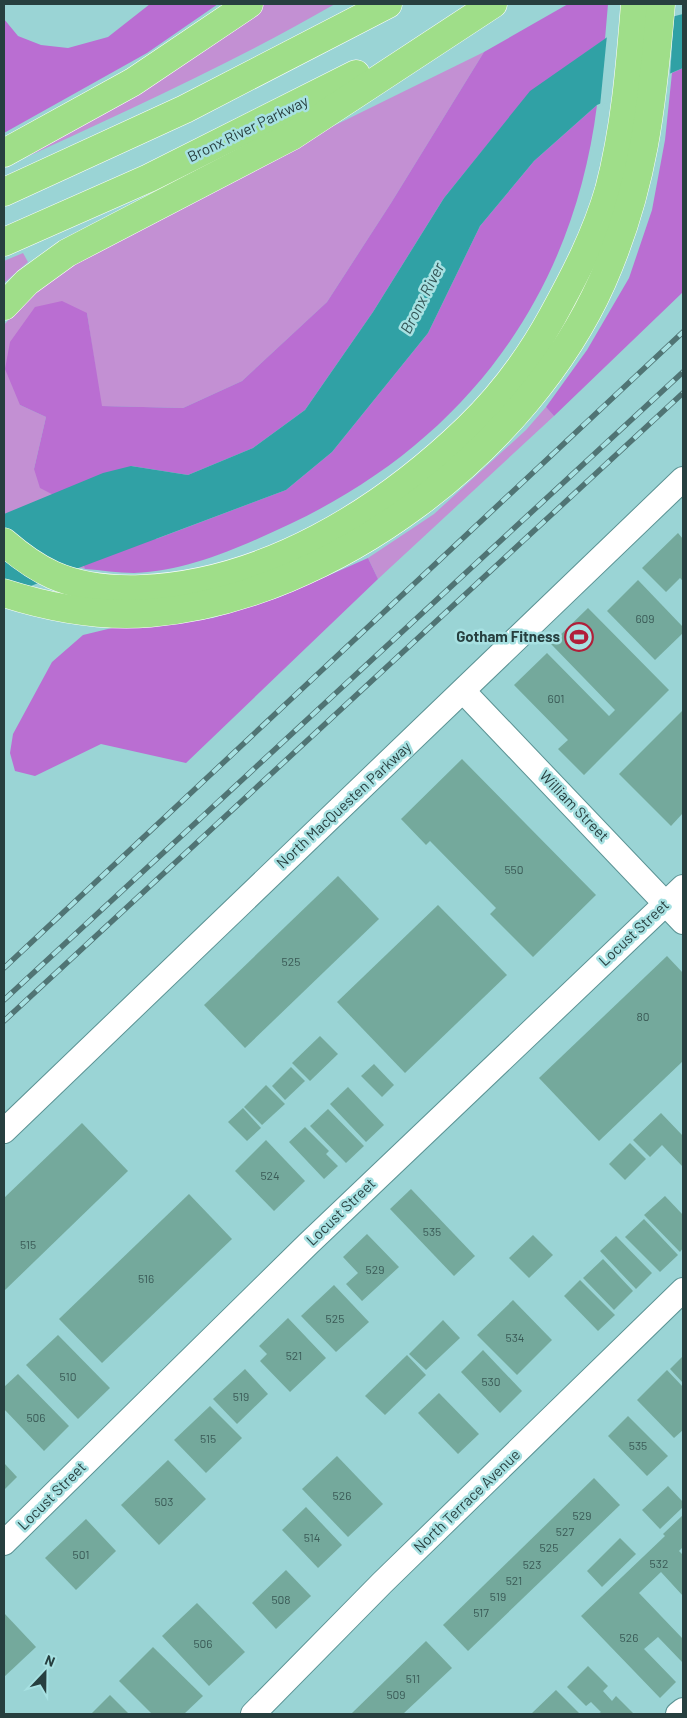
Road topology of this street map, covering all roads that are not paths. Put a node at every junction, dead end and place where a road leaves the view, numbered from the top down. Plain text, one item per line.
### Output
1 (249, 4) edge
2 (388, 4) edge
3 (486, 4) edge
4 (493, 4) edge
5 (635, 4) edge
6 (661, 4) edge
7 (4, 153) edge
8 (4, 192) edge
9 (4, 242) edge
10 (4, 306) edge
11 (683, 479) edge
12 (4, 542) edge
13 (4, 593) edge
14 (464, 692) junction
15 (683, 887) edge
16 (666, 904) junction
17 (683, 922) edge
18 (4, 1131) edge
19 (683, 1290) edge
20 (4, 1543) edge
21 (683, 1710) edge
22 (253, 1714) edge
23 (678, 1714) edge

1 - 7 highway
2 - 8 highway
3 - 9 highway, Bronx River Parkway
4 - 10 highway
5 - 12 highway
6 - 13 highway
11 - 14 street, North MacQuesten Parkway
14 - 16 street, William Street
14 - 18 street, North MacQuesten Parkway
15 - 16 street, Locust Street
16 - 17 street, William Street
16 - 20 street, Locust Street
19 - 22 street, North Terrace Avenue
21 - 23 street

